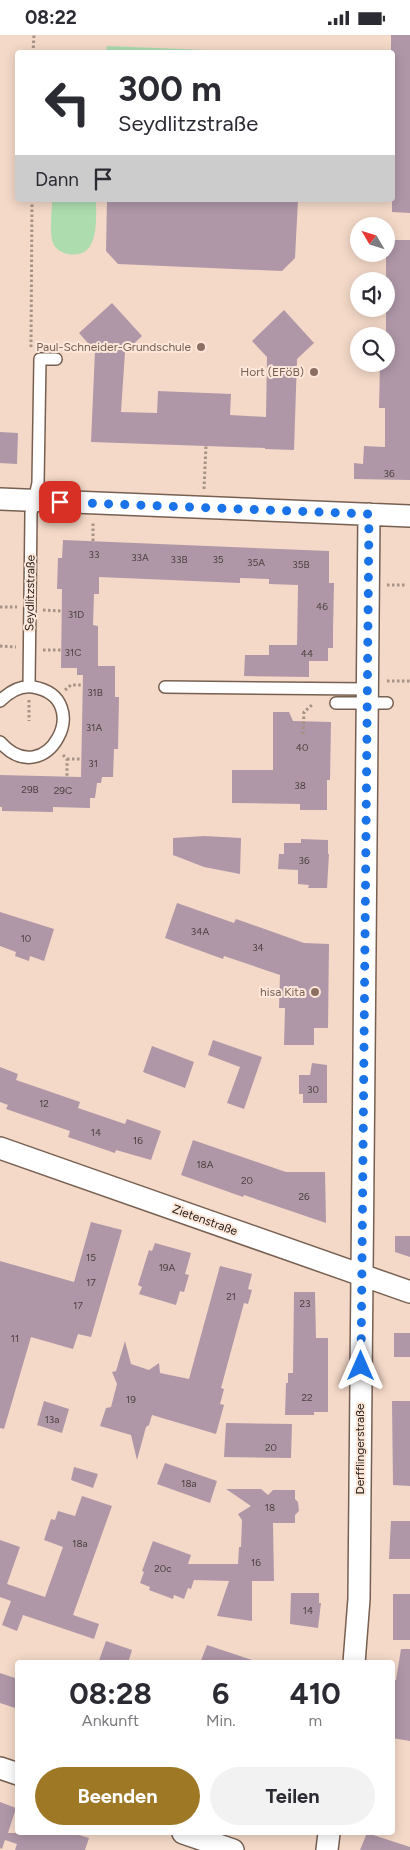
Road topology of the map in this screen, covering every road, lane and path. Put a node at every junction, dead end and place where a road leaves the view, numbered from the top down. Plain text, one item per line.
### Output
1 (34, 35) edge
2 (33, 50) edge
3 (32, 202) edge
4 (40, 359) junction
5 (56, 359) dead end
6 (206, 445) dead end
7 (204, 489) dead end
8 (0, 499) edge
9 (34, 500) junction
10 (369, 514) junction
11 (410, 516) edge
12 (93, 526) dead end
13 (93, 541) dead end
14 (390, 585) dead end
15 (407, 585) dead end
16 (410, 681) edge
17 (29, 687) junction
18 (165, 687) dead end
19 (376, 694) junction
20 (0, 701) edge
21 (336, 703) joint
22 (29, 721) dead end
23 (303, 734) dead end
24 (0, 741) edge
25 (54, 745) junction
26 (67, 759) junction
27 (81, 759) dead end
28 (68, 776) dead end
29 (0, 1148) edge
30 (361, 1275) junction
31 (410, 1292) edge
32 (354, 1660) edge
33 (0, 1767) edge
34 (15, 1773) edge
35 (190, 1835) edge
36 (329, 1835) edge
37 (233, 1850) edge
38 (327, 1850) edge

1 - 2 path
3 - 4 path
4 - 5 lane
4 - 9 lane, Seydlitzstraße
6 - 7 path
8 - 9 street
9 - 10 street
9 - 17 lane, Seydlitzstraße
10 - 11 street
10 - 19 street, Derfflingerstraße
12 - 13 path
14 - 15 path
16 - 19 path
17 - 20 lane
17 - 22 path
17 - 25 lane
18 - 19 lane
19 - 21 lane
19 - 30 street, Derfflingerstraße
21 - 23 path
24 - 25 lane
25 - 26 path
26 - 27 path
26 - 28 path
29 - 30 street, Zietenstraße
30 - 31 street, Zietenstraße
30 - 32 street, Derfflingerstraße
33 - 34 street
35 - 37 street
36 - 38 street

